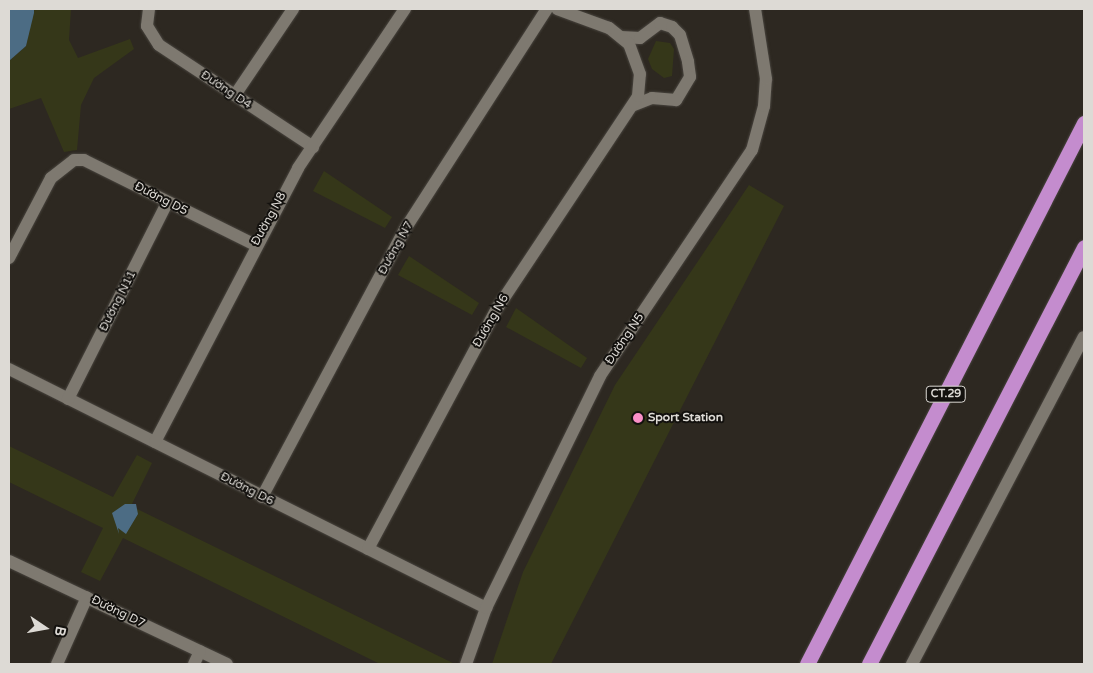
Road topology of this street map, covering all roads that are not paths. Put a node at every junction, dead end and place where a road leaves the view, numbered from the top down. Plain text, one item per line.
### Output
1 (149, 9) edge
2 (293, 9) edge
3 (405, 9) edge
4 (547, 9) edge
5 (557, 9) edge
6 (757, 13) edge
7 (621, 37) junction
8 (235, 95) junction
9 (634, 104) junction
10 (1084, 123) edge
11 (313, 147) junction
12 (167, 203) junction
13 (255, 245) junction
14 (1084, 247) edge
15 (9, 258) edge
16 (1084, 337) edge
17 (9, 369) edge
18 (68, 399) junction
19 (155, 442) junction
20 (262, 497) junction
21 (368, 549) junction
22 (9, 561) edge
23 (87, 596) junction
24 (486, 608) junction
25 (200, 651) junction
26 (57, 664) edge
27 (194, 664) edge
28 (227, 664) edge
29 (466, 664) edge
30 (807, 664) edge
31 (869, 664) edge
32 (912, 664) edge

1 - 8 street, Đường D4
2 - 8 street
3 - 11 street, Đường N8
4 - 20 street, Đường N7
5 - 7 street
6 - 24 street, Đường N5
7 - 9 street, Đường N6
7 - 9 street
8 - 11 street, Đường D4
9 - 21 street, Đường N6
10 - 30 highway, CT.29
11 - 13 street, Đường N8
12 - 13 street, Đường D5
12 - 15 street, Đường D5
12 - 18 street, Đường N11
13 - 19 street, Đường N8
14 - 31 highway
16 - 32 street
17 - 18 street, Đường D6
18 - 19 street, Đường D6
19 - 20 street, Đường D6
20 - 21 street, Đường D6
21 - 24 street, Đường D6
22 - 23 street, Đường D7
23 - 25 street, Đường D7
23 - 26 street
24 - 29 street, Đường N5
25 - 27 street
25 - 28 street, Đường D7

